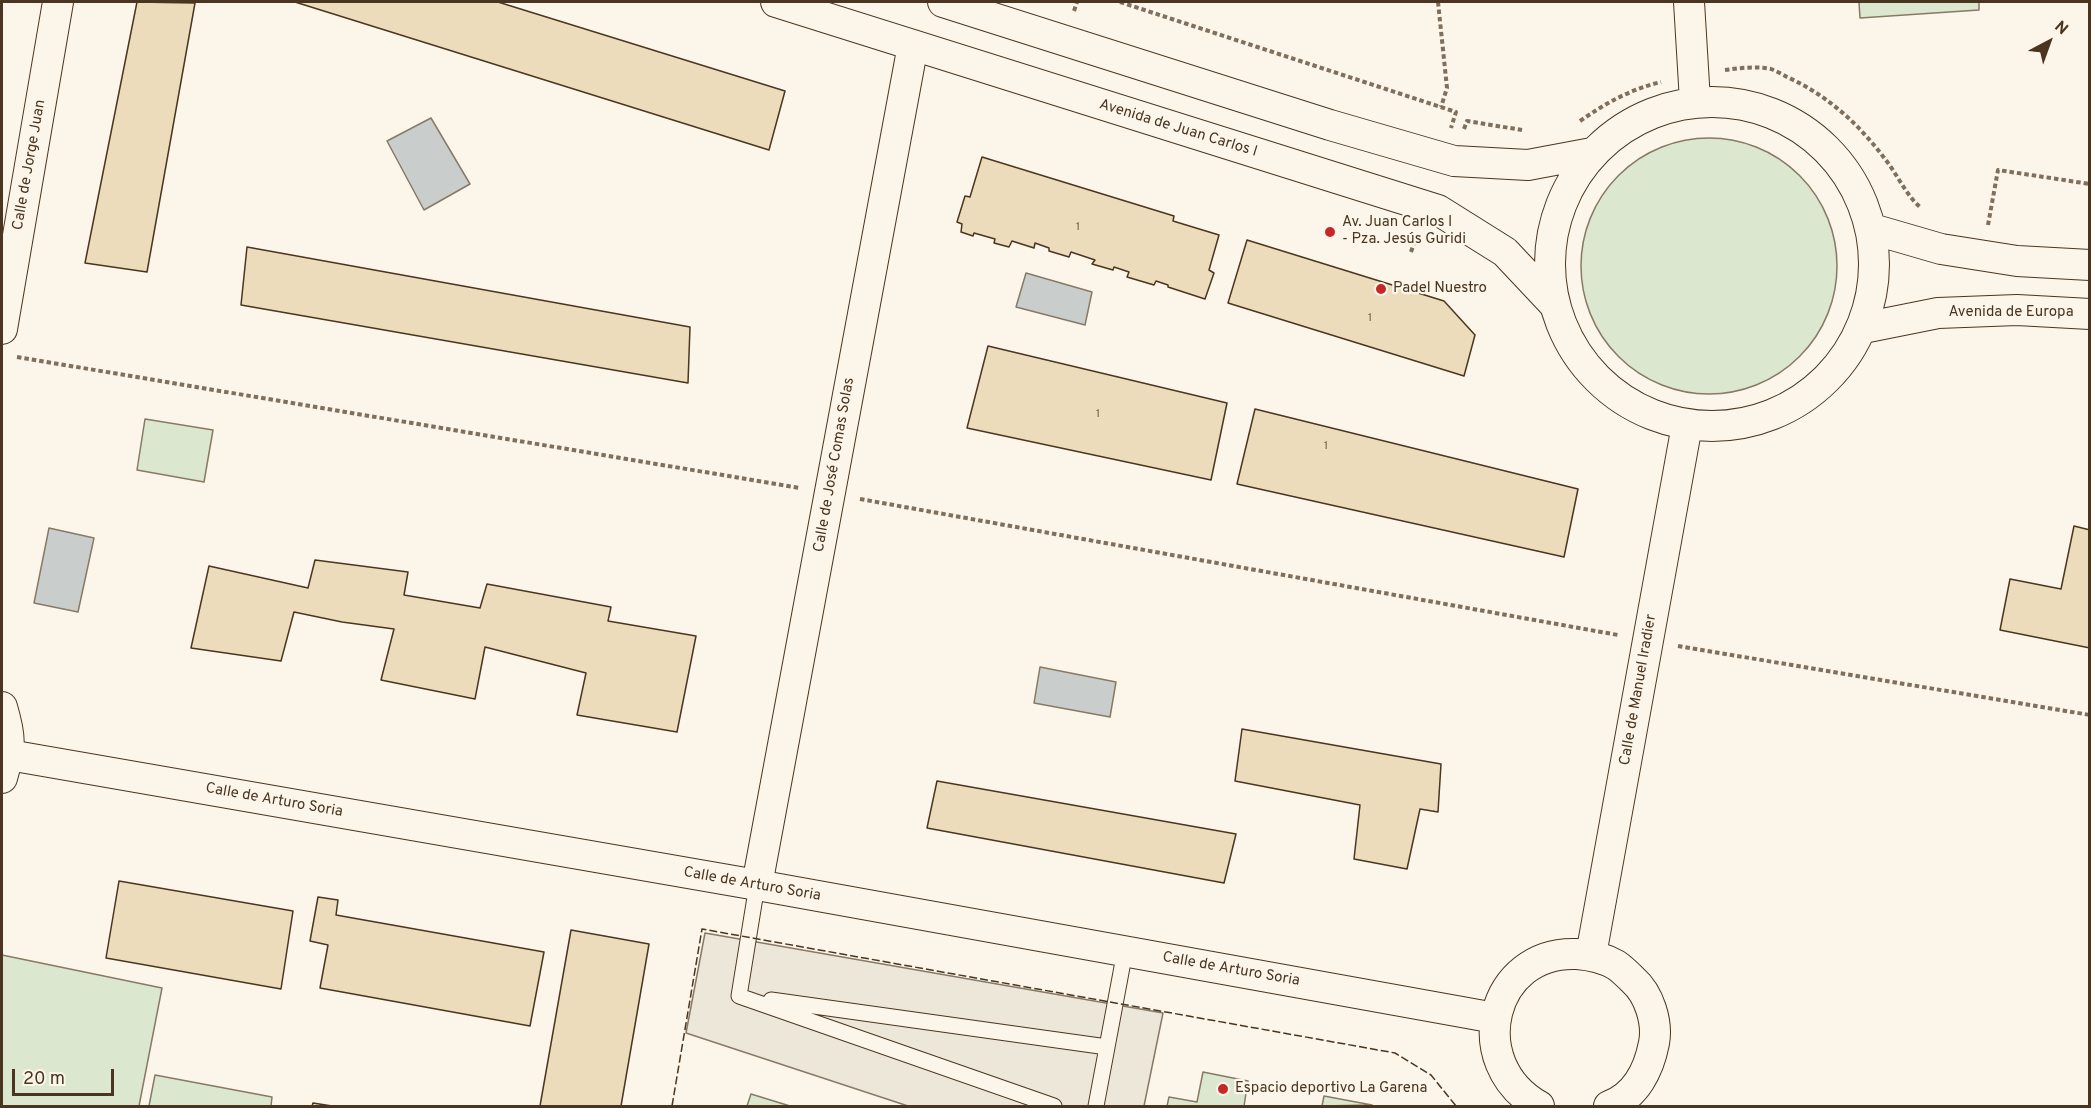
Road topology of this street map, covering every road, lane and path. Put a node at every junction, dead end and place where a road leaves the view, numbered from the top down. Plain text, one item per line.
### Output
1 (58, 2) edge
2 (776, 2) edge
3 (943, 2) edge
4 (1438, 2) edge
5 (1689, 2) edge
6 (913, 45) junction
7 (1694, 87) junction
8 (1441, 107) dead end
9 (1579, 121) dead end
10 (1529, 131) dead end
11 (1592, 153) junction
12 (1454, 161) junction
13 (2090, 184) edge
14 (1925, 212) dead end
15 (1977, 225) dead end
16 (1872, 229) junction
17 (2090, 266) edge
18 (1553, 303) junction
19 (2090, 314) edge
20 (1863, 328) junction
21 (2, 329) edge
22 (1687, 425) junction
23 (1648, 640) junction
24 (2, 707) edge
25 (2090, 715) edge
26 (5, 766) edge
27 (758, 885) junction
28 (1125, 951) junction
29 (1591, 955) junction
30 (739, 996) junction
31 (1495, 1018) junction
32 (1107, 1047) junction
33 (1053, 1107) edge
34 (1096, 1107) edge
35 (1539, 1107) edge
36 (1609, 1107) edge

1 - 21 street, Calle de Jorge Juan
2 - 6 street, Avenida de Juan Carlos I
3 - 12 street
4 - 8 path
5 - 7 street
6 - 18 street, Avenida de Juan Carlos I
6 - 27 street, Calle de José Comas Solas
7 - 9 path
7 - 11 street
7 - 14 path
7 - 16 street
10 - 12 path
11 - 12 street
11 - 18 street
13 - 15 path
16 - 17 street
16 - 20 street
18 - 22 street
19 - 20 street, Avenida de Europa
20 - 22 street
22 - 23 street, Calle de Manuel Iradier
23 - 25 path
23 - 29 street, Calle de Manuel Iradier
24 - 26 street
26 - 27 street, Calle de Arturo Soria
27 - 28 street, Calle de Arturo Soria
27 - 30 lane
28 - 31 street, Calle de Arturo Soria
28 - 32 lane
29 - 31 street
29 - 36 street
30 - 32 lane
30 - 33 lane
31 - 35 street
32 - 34 lane

